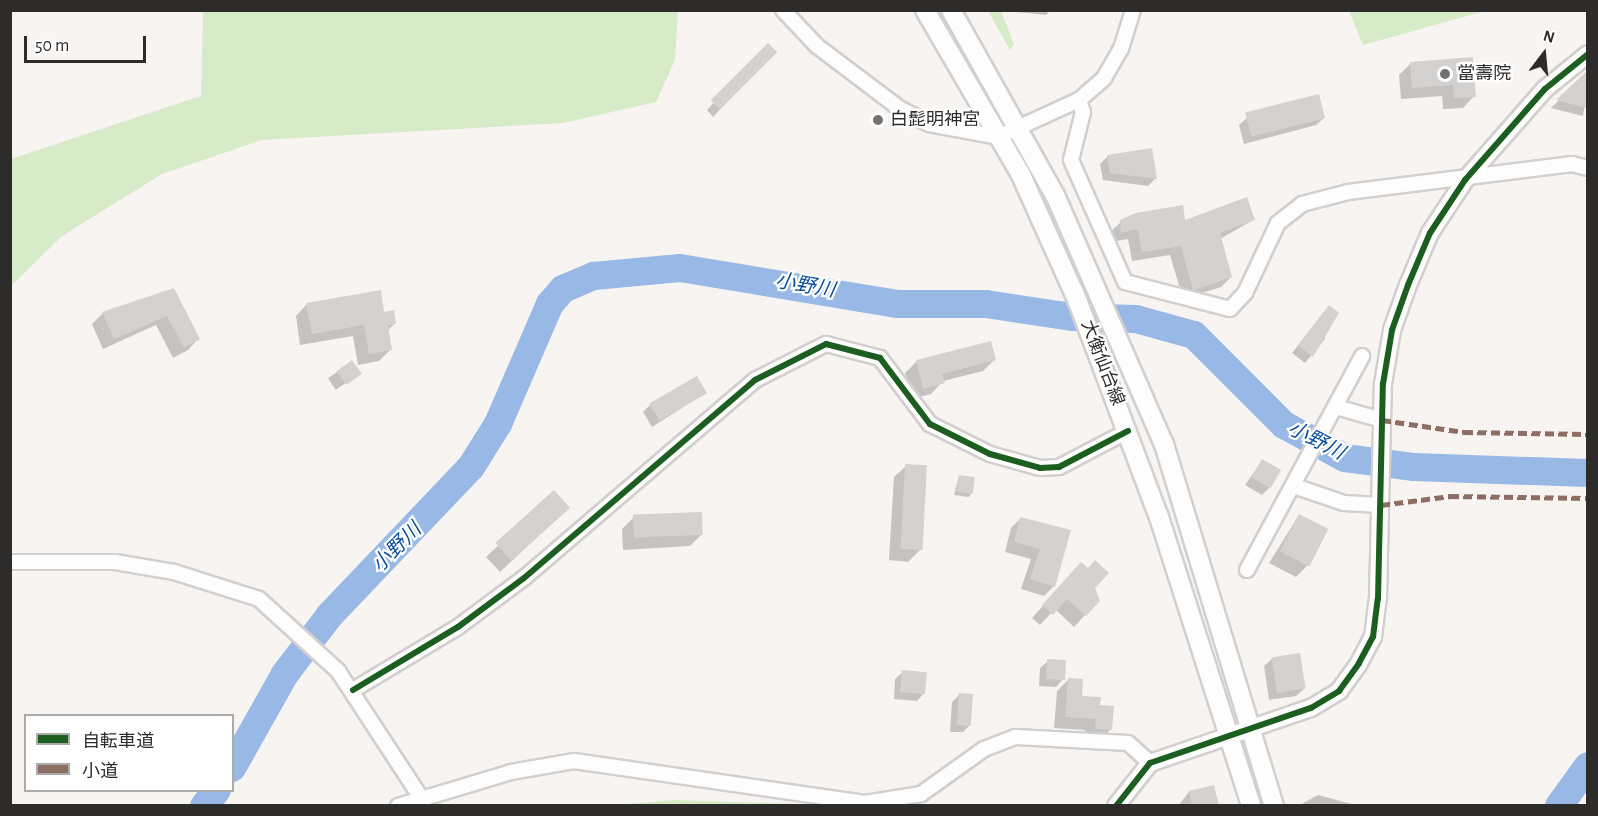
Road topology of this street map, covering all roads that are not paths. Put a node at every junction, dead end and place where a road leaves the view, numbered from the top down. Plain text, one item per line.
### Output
1 (783, 10) edge
2 (925, 10) edge
3 (951, 10) edge
4 (1132, 10) edge
5 (1587, 54) edge
6 (1079, 100) junction
7 (1020, 128) junction
8 (998, 137) junction
9 (1587, 168) edge
10 (1465, 180) junction
11 (1362, 356) dead end
12 (1336, 407) junction
13 (1381, 427) junction
14 (1128, 431) junction
15 (1296, 480) junction
16 (1381, 499) junction
17 (10, 562) edge
18 (1247, 570) dead end
19 (353, 690) junction
20 (1249, 728) junction
21 (1230, 734) junction
22 (1150, 764) junction
23 (422, 798) junction
24 (398, 806) edge
25 (1116, 806) edge
26 (1251, 806) edge
27 (1274, 806) edge

1 - 8 street
2 - 8 main road, 大衡仙台線
3 - 7 main road, 大衡仙台線
4 - 6 street
5 - 10 street
6 - 7 street
6 - 10 street
7 - 8 street
7 - 20 main road, 大衡仙台線
8 - 14 main road, 大衡仙台線
9 - 10 street
10 - 13 street
11 - 12 street
12 - 13 street
12 - 15 street
13 - 16 street
14 - 19 street
14 - 21 main road, 大衡仙台線
15 - 16 street
15 - 18 street
16 - 20 street
17 - 19 street
19 - 23 street
20 - 21 street
20 - 27 main road, 大衡仙台線
21 - 22 street
21 - 26 main road, 大衡仙台線
22 - 23 street
22 - 25 street
23 - 24 street

